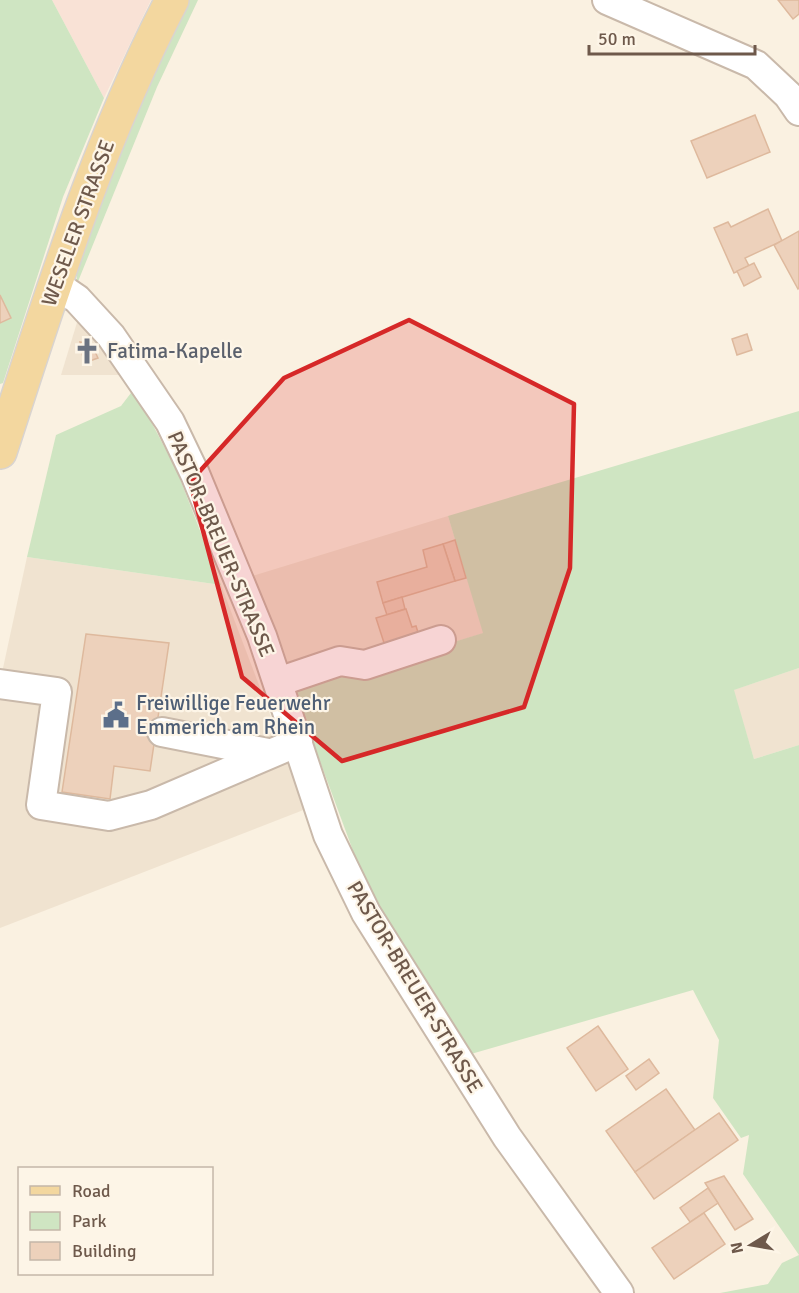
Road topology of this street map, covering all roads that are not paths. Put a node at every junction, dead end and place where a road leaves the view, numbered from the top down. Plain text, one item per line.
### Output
1 (172, 0) edge
2 (608, 0) edge
3 (799, 111) edge
4 (54, 284) junction
5 (0, 452) edge
6 (441, 640) dead end
7 (278, 682) junction
8 (0, 684) edge
9 (162, 732) dead end
10 (298, 742) junction
11 (268, 753) junction
12 (619, 1293) edge

1 - 4 main road, WESELER STRASSE
2 - 3 street
4 - 5 main road, WESELER STRASSE
4 - 7 street, PASTOR-BREUER-STRASSE
6 - 7 street
7 - 10 street, PASTOR-BREUER-STRASSE
8 - 11 street
9 - 11 street
10 - 11 street
10 - 12 street, PASTOR-BREUER-STRASSE

